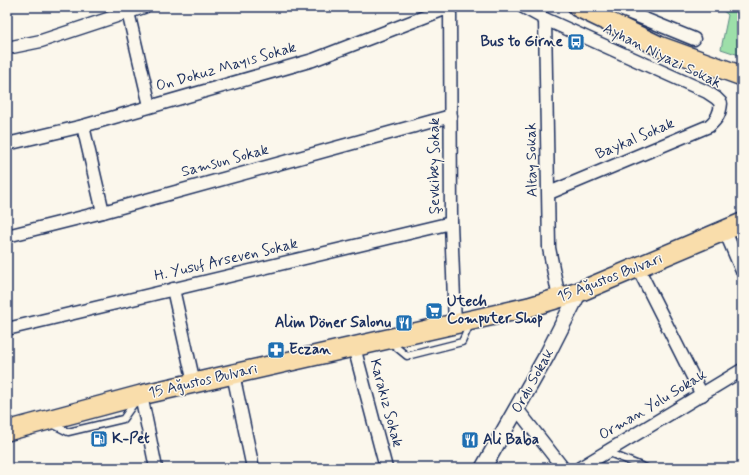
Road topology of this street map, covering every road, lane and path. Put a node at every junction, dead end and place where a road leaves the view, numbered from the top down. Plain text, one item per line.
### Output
1 (144, 7) edge
2 (450, 7) edge
3 (523, 7) edge
4 (578, 7) edge
5 (615, 7) edge
6 (128, 10) edge
7 (545, 19) junction
8 (694, 39) dead end
9 (7, 48) edge
10 (742, 76) edge
11 (721, 103) joint
12 (150, 106) junction
13 (451, 116) junction
14 (83, 126) junction
15 (7, 144) edge
16 (549, 193) junction
17 (103, 212) junction
18 (452, 223) junction
19 (742, 223) edge
20 (725, 231) junction
21 (7, 236) edge
22 (638, 268) junction
23 (742, 271) edge
24 (173, 289) junction
25 (579, 292) junction
26 (559, 298) junction
27 (464, 322) junction
28 (7, 329) edge
29 (354, 347) junction
30 (742, 370) edge
31 (233, 374) junction
32 (194, 383) junction
33 (141, 395) junction
34 (702, 395) junction
35 (517, 409) junction
36 (7, 431) edge
37 (607, 452) junction
38 (156, 468) edge
39 (253, 468) edge
40 (386, 468) edge
41 (483, 468) edge
42 (563, 468) edge
43 (580, 468) edge
44 (646, 468) edge

1 - 6 street
2 - 12 street, On Dokuz Mayıs Sokak
2 - 13 street, Şevkibey Sokak
3 - 7 street, Ayhan Niyazi Sokak
4 - 10 main road
5 - 8 street
6 - 9 street
6 - 12 street
7 - 11 street, Ayhan Niyazi Sokak
7 - 16 street, Altay Sokak
11 - 16 street, Baykal Sokak
12 - 14 street, On Dokuz Mayıs Sokak
13 - 17 street, Samsun Sokak
13 - 18 street, Şevkibey Sokak
14 - 15 street, On Dokuz Mayıs Sokak
14 - 17 street
16 - 26 street, Altay Sokak
17 - 21 street, Samsun Sokak
18 - 24 street, H. Yusuf Arseven Sokak
18 - 27 street, Şevkibey Sokak
19 - 20 main road, 15 Ağustos Bulvari
20 - 22 main road, 15 Ağustos Bulvari
20 - 23 street
22 - 25 main road, 15 Ağustos Bulvari
22 - 34 street
24 - 28 street, H. Yusuf Arseven Sokak
24 - 32 street
25 - 26 main road, 15 Ağustos Bulvari
25 - 35 street, Ordu Sokak
26 - 27 main road, 15 Ağustos Bulvari
27 - 29 main road, 15 Ağustos Bulvari
29 - 31 main road, 15 Ağustos Bulvari
29 - 40 street, Karakız Sokak
30 - 34 street, Orman Yolu Sokak
31 - 32 main road, 15 Ağustos Bulvari
31 - 39 street
32 - 33 main road, 15 Ağustos Bulvari
33 - 36 main road, 15 Ağustos Bulvari
33 - 38 street
34 - 37 street, Orman Yolu Sokak
35 - 41 street, Ordu Sokak
35 - 42 street
37 - 43 street, Orman Yolu Sokak
37 - 44 lane

